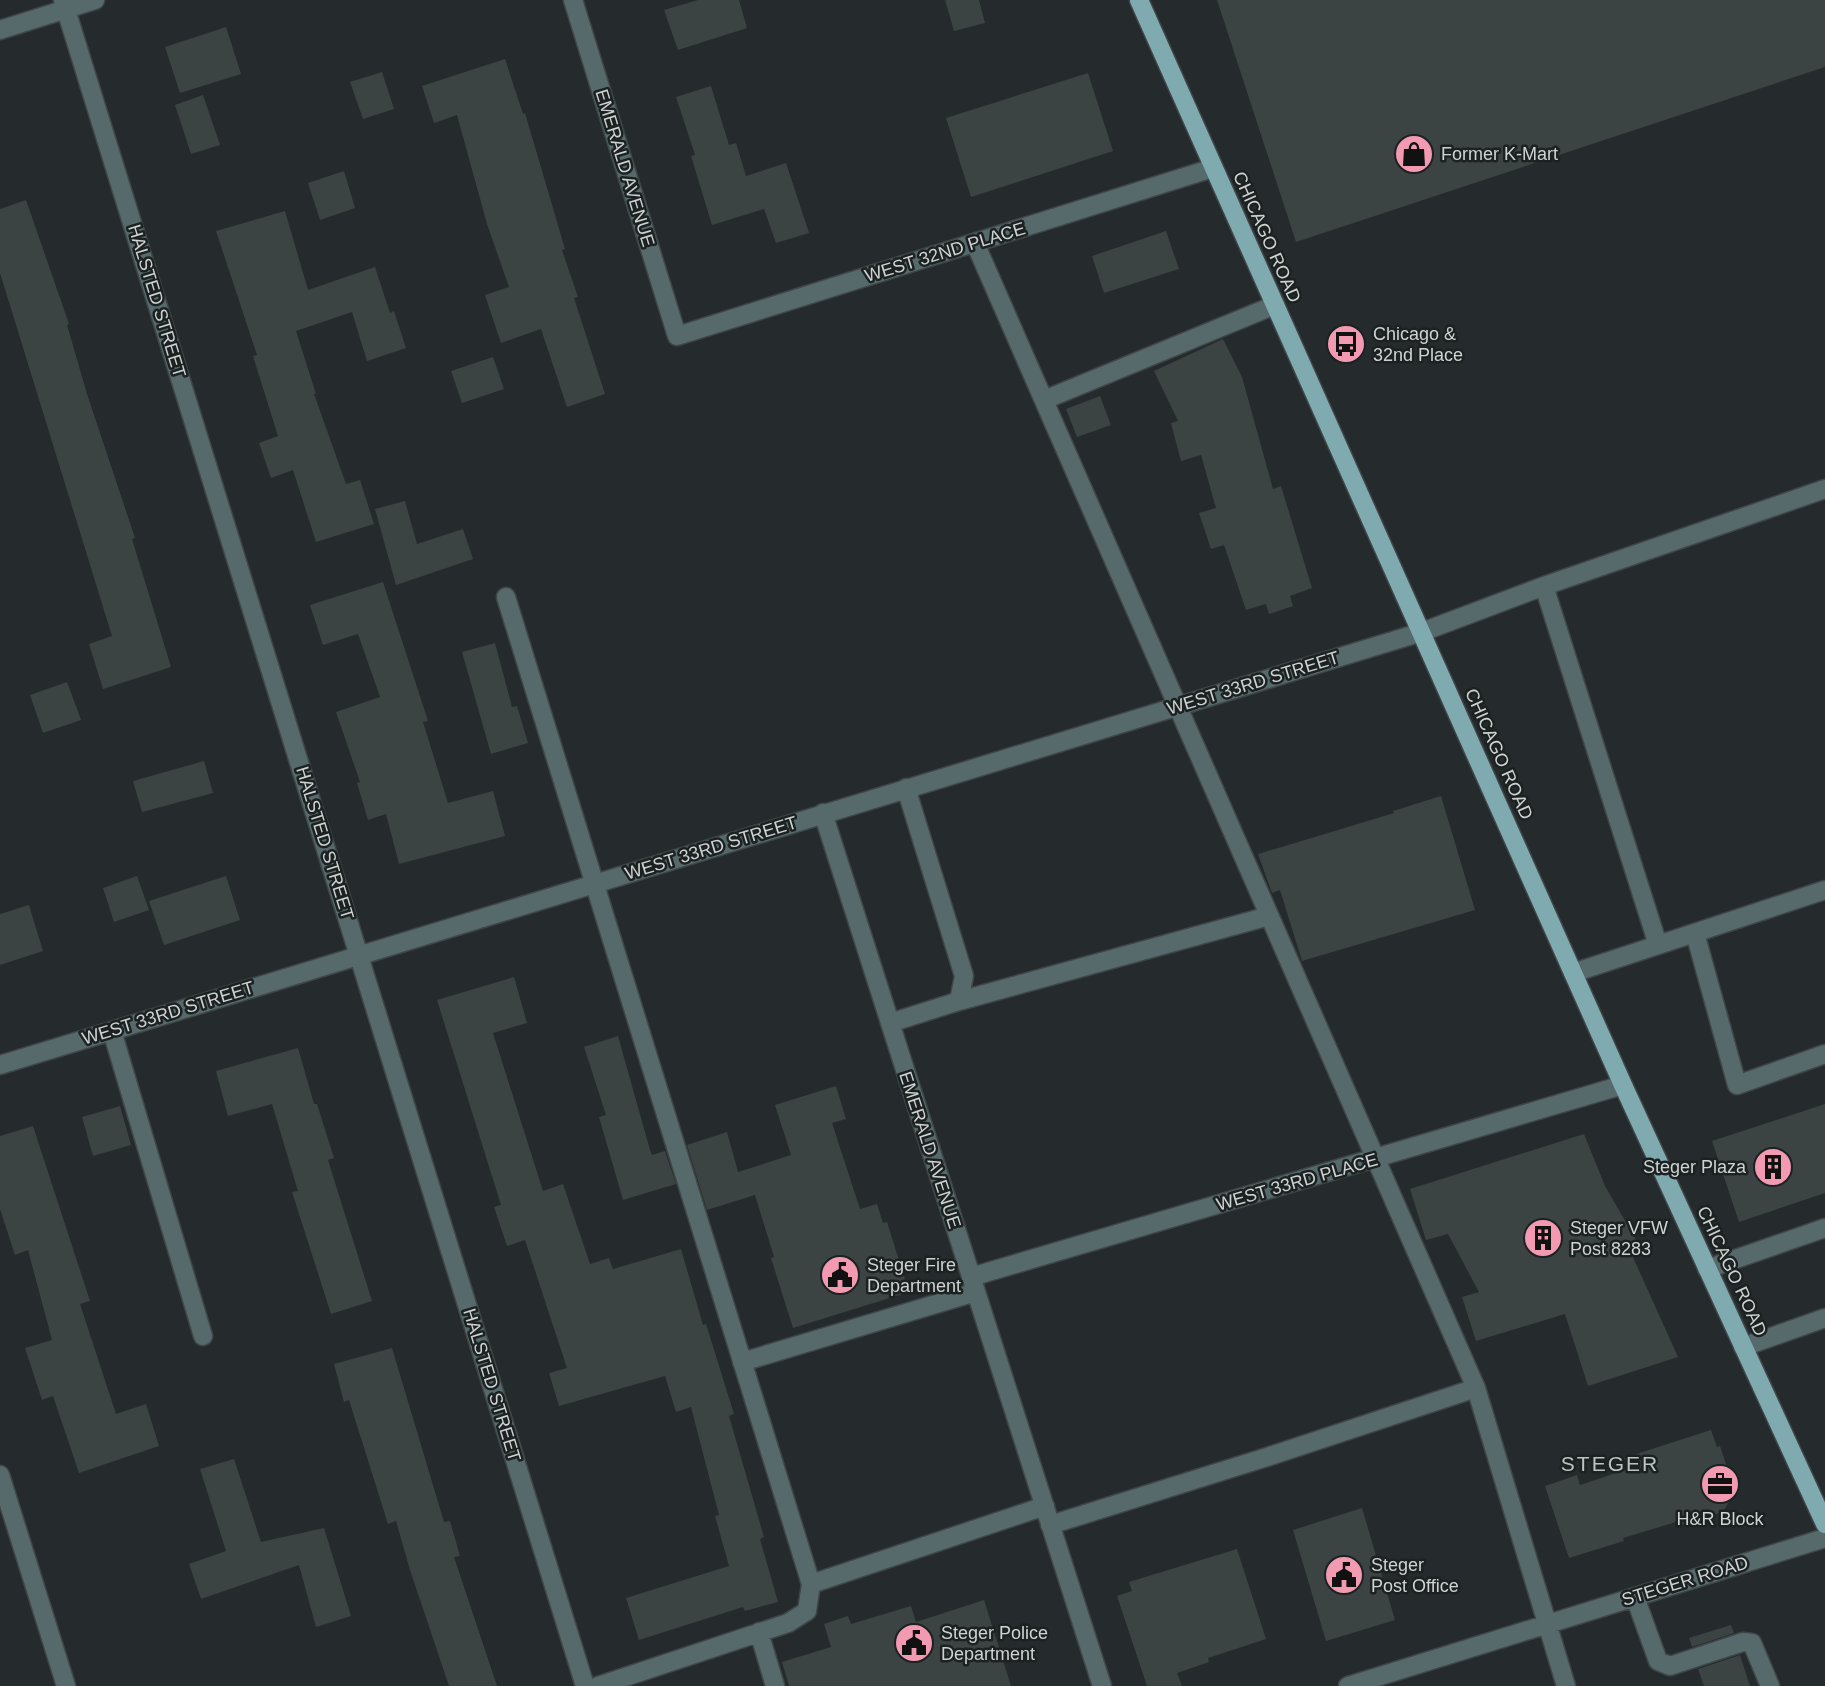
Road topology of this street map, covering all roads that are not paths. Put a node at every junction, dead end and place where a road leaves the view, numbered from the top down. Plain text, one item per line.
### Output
1 (95, 0) edge
2 (573, 0) edge
3 (1139, 0) edge
4 (65, 4) edge
5 (0, 30) edge
6 (1213, 168) junction
7 (975, 243) junction
8 (1275, 305) junction
9 (677, 336) joint
10 (1044, 400) junction
11 (1825, 489) edge
12 (1544, 586) junction
13 (506, 597) dead end
14 (1422, 632) junction
15 (1177, 706) junction
16 (906, 788) junction
17 (823, 813) junction
18 (594, 883) junction
19 (1825, 890) edge
20 (1269, 916) junction
21 (1695, 933) junction
22 (1658, 946) junction
23 (359, 956) junction
24 (1573, 973) junction
25 (959, 1000) junction
26 (890, 1023) junction
27 (112, 1031) junction
28 (1825, 1054) edge
29 (0, 1065) edge
30 (1623, 1086) junction
31 (1377, 1159) junction
32 (1825, 1228) edge
33 (1707, 1269) junction
34 (974, 1285) junction
35 (1825, 1318) edge
36 (203, 1336) dead end
37 (1743, 1347) junction
38 (742, 1362) junction
39 (1476, 1388) junction
40 (0, 1475) edge
41 (1045, 1506) junction
42 (1825, 1524) edge
43 (1050, 1525) junction
44 (1825, 1538) edge
45 (811, 1584) junction
46 (1635, 1597) junction
47 (1545, 1625) junction
48 (759, 1632) junction
49 (65, 1686) edge
50 (585, 1686) edge
51 (598, 1686) edge
52 (775, 1686) edge
53 (1102, 1686) edge
54 (1348, 1686) edge
55 (1566, 1686) edge
56 (1770, 1686) edge

1 - 4 street
2 - 9 street, EMERALD AVENUE
3 - 6 main road, CHICAGO ROAD
4 - 5 street
4 - 23 street, HALSTED STREET
6 - 7 street, WEST 32ND PLACE
6 - 8 main road, CHICAGO ROAD
7 - 9 street, WEST 32ND PLACE
7 - 10 street
8 - 10 street
8 - 14 main road, CHICAGO ROAD
10 - 15 street
11 - 12 street, WEST 33RD STREET
12 - 14 street, WEST 33RD STREET
12 - 22 street
13 - 18 street
14 - 15 street, WEST 33RD STREET
14 - 24 main road, CHICAGO ROAD
15 - 16 street, WEST 33RD STREET
15 - 20 street
16 - 17 street, WEST 33RD STREET
16 - 25 street
17 - 18 street, WEST 33RD STREET
17 - 26 street, EMERALD AVENUE
18 - 23 street, WEST 33RD STREET
18 - 38 street
19 - 21 street
20 - 25 street
20 - 31 street
21 - 22 street
21 - 28 street
22 - 24 street
23 - 27 street, WEST 33RD STREET
23 - 50 street, HALSTED STREET
24 - 30 main road, CHICAGO ROAD
25 - 26 street
26 - 34 street, EMERALD AVENUE
27 - 29 street, WEST 33RD STREET
27 - 36 street
30 - 31 street, WEST 33RD PLACE
30 - 33 main road, CHICAGO ROAD
31 - 34 street, WEST 33RD PLACE
31 - 39 street
32 - 33 street
33 - 37 main road, CHICAGO ROAD
34 - 38 street, WEST 33RD PLACE
34 - 41 street, EMERALD AVENUE
35 - 37 street
37 - 42 main road, CHICAGO ROAD
38 - 45 street
39 - 43 street
39 - 47 street
40 - 49 street
41 - 43 street, EMERALD AVENUE
41 - 45 street
43 - 53 street, EMERALD AVENUE
44 - 46 street, STEGER ROAD
45 - 48 street
46 - 47 street, STEGER ROAD
46 - 56 street
47 - 54 street, STEGER ROAD
47 - 55 street
48 - 51 street
48 - 52 street

